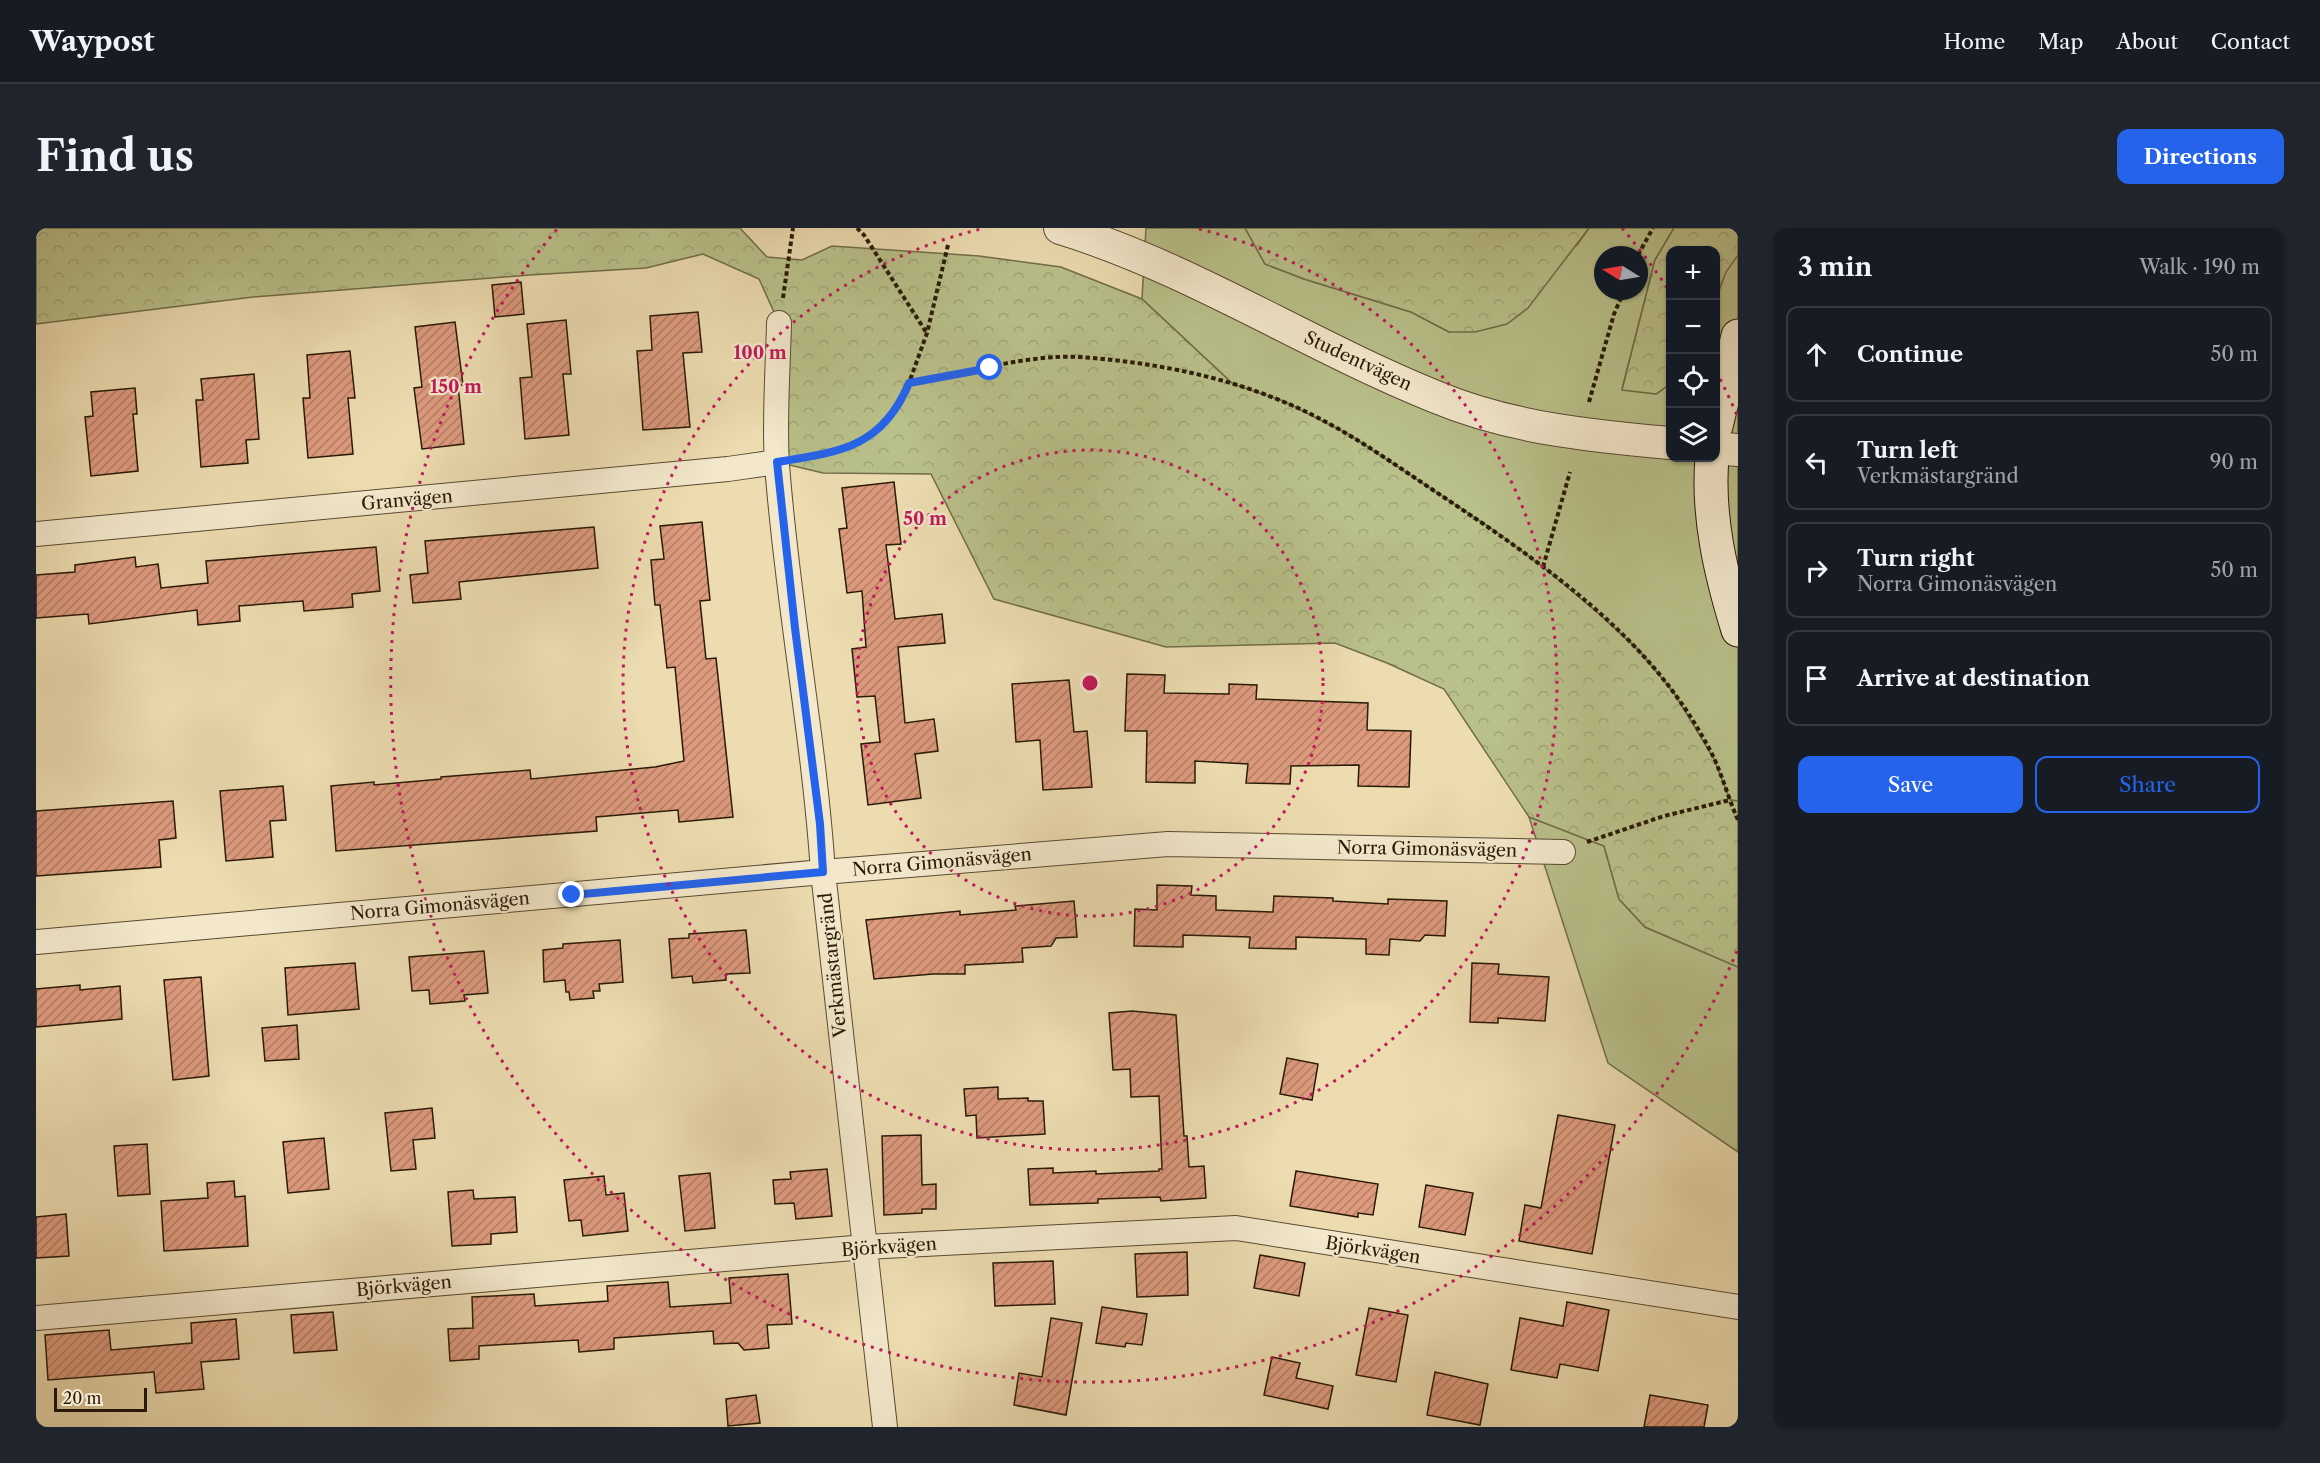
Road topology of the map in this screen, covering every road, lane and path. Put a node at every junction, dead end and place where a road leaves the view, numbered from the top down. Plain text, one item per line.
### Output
1 (794, 228) edge
2 (857, 228) edge
3 (1060, 228) edge
4 (1653, 228) edge
5 (948, 244) dead end
6 (1643, 246) edge
7 (1620, 300) edge
8 (779, 323) joint
9 (927, 333) junction
10 (1738, 336) edge
11 (909, 383) junction
12 (1588, 403) dead end
13 (1720, 410) edge
14 (1666, 443) edge
15 (1720, 448) edge
16 (1738, 450) edge
17 (777, 462) junction
18 (1712, 462) edge
19 (1570, 472) dead end
20 (36, 534) edge
21 (1543, 567) junction
22 (1738, 630) edge
23 (1730, 801) junction
24 (1738, 820) edge
25 (1563, 852) joint
26 (823, 872) junction
27 (36, 942) edge
28 (865, 1247) junction
29 (1738, 1307) edge
30 (36, 1318) edge
31 (885, 1427) edge

1 - 8 path
2 - 9 path
3 - 14 street, Studentvägen
4 - 6 path
5 - 9 path
7 - 12 path
8 - 17 street, Verkmästargränd
9 - 11 path
10 - 13 main road
11 - 17 path
11 - 21 path
15 - 16 street
17 - 20 street, Granvägen
17 - 26 street, Verkmästargränd
18 - 22 main road
19 - 21 path
21 - 23 path
23 - 24 path
23 - 25 path
25 - 26 street, Norra Gimonäsvägen
26 - 27 street, Norra Gimonäsvägen
26 - 28 street, Verkmästargränd
28 - 29 street, Björkvägen
28 - 30 street, Björkvägen
28 - 31 street, Verkmästargränd

